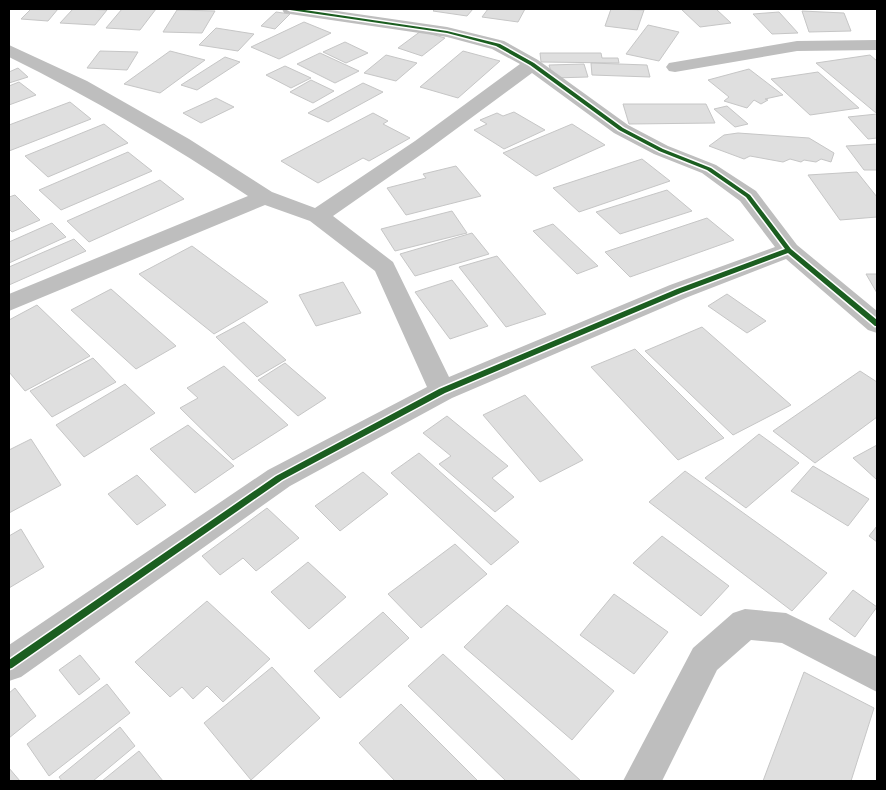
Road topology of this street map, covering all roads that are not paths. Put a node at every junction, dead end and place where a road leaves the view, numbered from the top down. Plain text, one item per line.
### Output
1 (290, 9) edge
2 (877, 45) edge
3 (9, 50) edge
4 (532, 64) junction
5 (675, 67) dead end
6 (264, 197) junction
7 (318, 216) junction
8 (789, 250) junction
9 (9, 303) edge
10 (877, 324) edge
11 (442, 391) junction
12 (9, 665) edge
13 (877, 675) edge
14 (642, 781) edge

1 - 4 street
2 - 5 street
3 - 6 street
4 - 7 street
4 - 8 street
6 - 7 street
6 - 9 street
7 - 11 street
8 - 10 street
8 - 11 street
11 - 12 street
13 - 14 street

